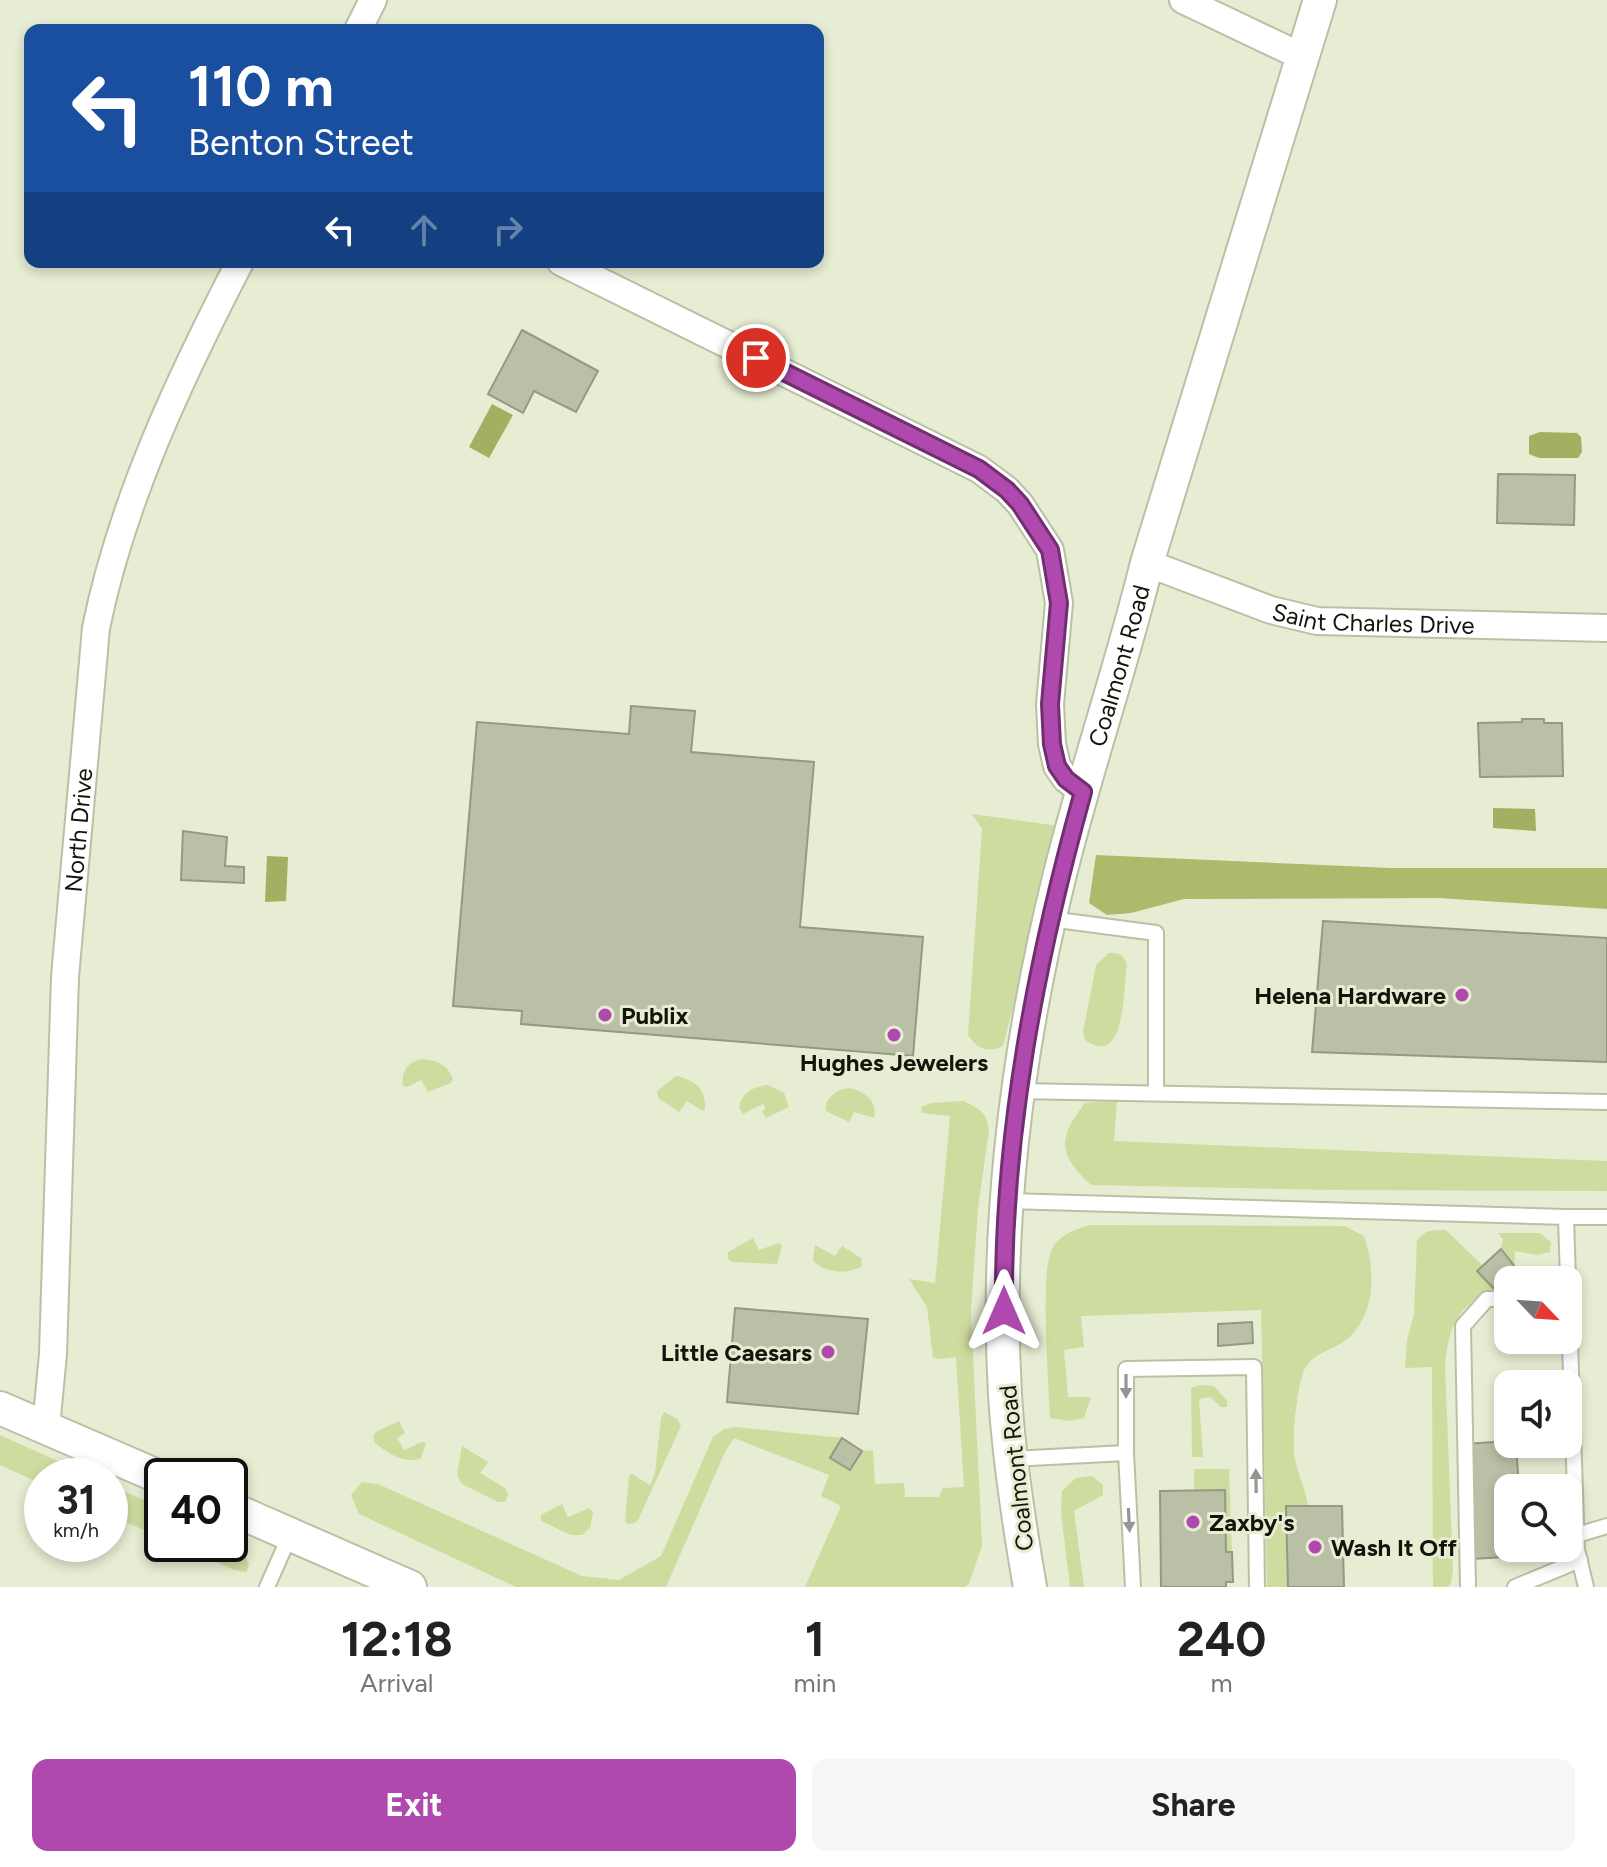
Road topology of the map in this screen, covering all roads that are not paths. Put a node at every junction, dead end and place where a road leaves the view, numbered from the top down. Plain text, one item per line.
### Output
1 (373, 0) edge
2 (1183, 0) edge
3 (1320, 0) edge
4 (361, 24) edge
5 (1303, 57) junction
6 (237, 268) edge
7 (573, 268) edge
8 (1147, 563) junction
9 (1607, 628) edge
10 (1083, 792) junction
11 (1050, 919) junction
12 (1018, 1091) junction
13 (1156, 1093) junction
14 (1607, 1102) edge
15 (1008, 1201) junction
16 (1566, 1217) junction
17 (1607, 1217) edge
18 (1568, 1266) edge
19 (1494, 1299) edge
20 (1570, 1354) edge
21 (0, 1408) edge
22 (46, 1427) junction
23 (1126, 1453) junction
24 (1012, 1459) junction
25 (144, 1470) edge
26 (1575, 1474) edge
27 (248, 1516) edge
28 (1607, 1526) edge
29 (290, 1534) junction
30 (1582, 1534) edge
31 (1575, 1562) edge
32 (1580, 1562) edge
33 (267, 1587) edge
34 (410, 1587) edge
35 (1030, 1587) edge
36 (1133, 1587) edge
37 (1257, 1587) edge
38 (1468, 1587) edge
39 (1515, 1587) edge
40 (1586, 1587) edge

1 - 4 street
2 - 5 street
3 - 5 street, Coalmont Road
5 - 8 street, Coalmont Road
6 - 22 street, North Drive
7 - 10 street
8 - 9 street, Saint Charles Drive
8 - 10 street, Coalmont Road
10 - 11 street, Coalmont Road
11 - 12 street, Coalmont Road
11 - 13 lane
12 - 13 lane
12 - 15 street, Coalmont Road
13 - 14 lane
15 - 16 lane
15 - 24 street, Coalmont Road
16 - 17 lane
16 - 18 lane
19 - 38 lane
20 - 26 lane
21 - 22 street
22 - 25 street
23 - 24 lane
23 -> 36 lane
37 -> 23 lane
24 - 35 street, Coalmont Road
27 - 29 street
28 - 30 lane
29 - 33 lane
29 - 34 street
31 - 39 lane
32 - 40 lane

